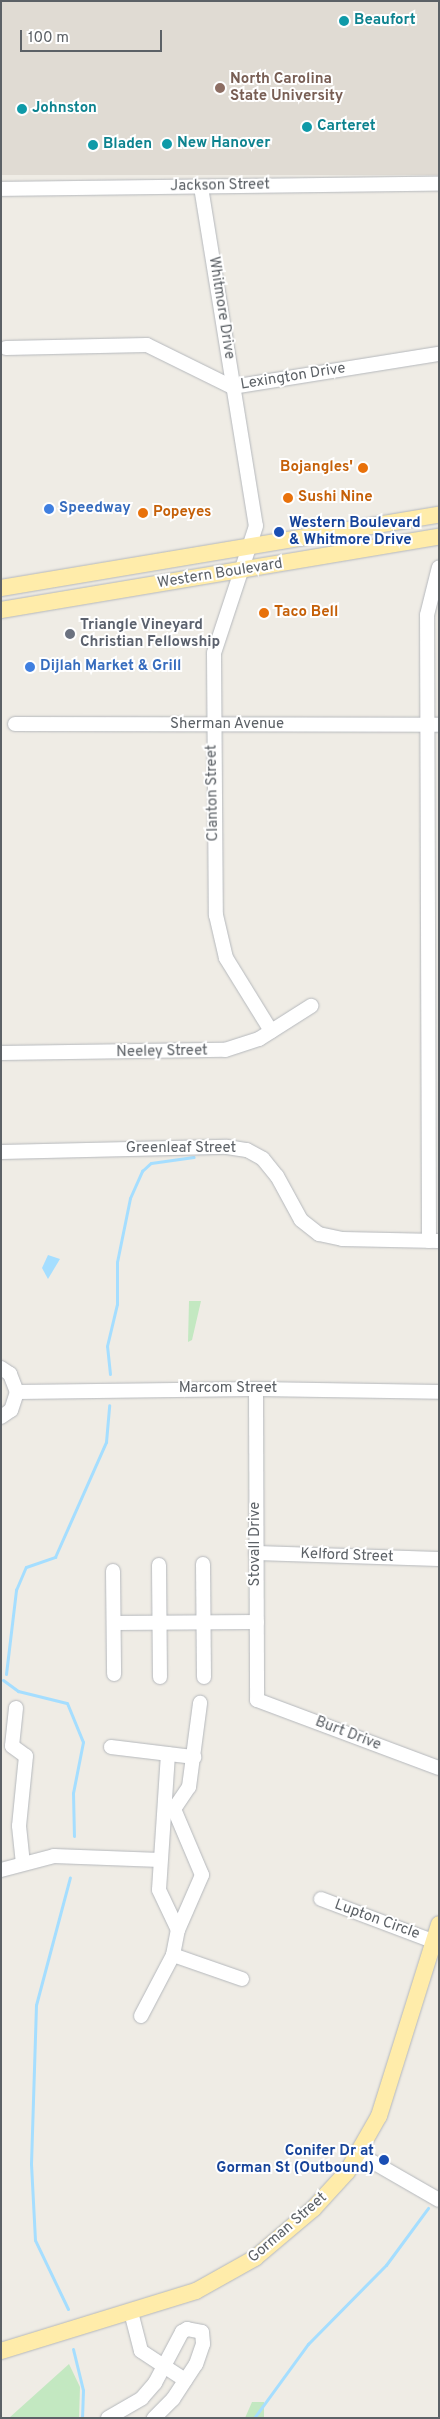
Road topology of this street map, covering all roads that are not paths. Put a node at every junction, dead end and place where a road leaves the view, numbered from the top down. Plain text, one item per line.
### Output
1 (439, 184) edge
2 (201, 187) junction
3 (1, 189) edge
4 (6, 348) dead end
5 (439, 354) edge
6 (234, 387) junction
7 (439, 514) edge
8 (439, 537) edge
9 (250, 546) junction
10 (439, 567) edge
11 (241, 571) junction
12 (1, 588) edge
13 (1, 610) edge
14 (15, 724) dead end
15 (212, 725) junction
16 (433, 725) edge
17 (433, 789) edge
18 (311, 1006) dead end
19 (271, 1032) junction
20 (1, 1053) edge
21 (1, 1152) edge
22 (434, 1241) edge
23 (1, 1368) edge
24 (256, 1389) junction
25 (17, 1392) junction
26 (439, 1392) edge
27 (1, 1417) edge
28 (256, 1553) junction
29 (439, 1558) edge
30 (204, 1564) dead end
31 (159, 1565) dead end
32 (113, 1571) dead end
33 (204, 1622) junction
34 (257, 1622) junction
35 (114, 1623) junction
36 (160, 1623) junction
37 (114, 1674) dead end
38 (160, 1677) dead end
39 (204, 1677) dead end
40 (258, 1700) joint
41 (200, 1703) dead end
42 (16, 1708) dead end
43 (7, 1746) edge
44 (110, 1747) dead end
45 (168, 1754) junction
46 (194, 1757) junction
47 (439, 1768) edge
48 (168, 1811) junction
49 (160, 1860) junction
50 (23, 1862) junction
51 (1, 1870) edge
52 (321, 1900) dead end
53 (439, 1924) edge
54 (178, 1930) junction
55 (434, 1941) junction
56 (173, 1955) junction
57 (242, 1979) dead end
58 (142, 2016) dead end
59 (359, 2154) junction
60 (439, 2200) edge
61 (131, 2312) junction
62 (1, 2351) edge
63 (164, 2367) junction
64 (185, 2380) junction
65 (108, 2418) edge
66 (154, 2418) edge

1 - 2 street, Jackson Street
2 - 3 street, Jackson Street
2 - 6 street, Whitmore Drive
4 - 6 street, Lexington Drive
5 - 6 street, Lexington Drive
6 - 9 street, Whitmore Drive
7 - 9 main road, Western Boulevard
8 - 11 main road, Western Boulevard
9 - 11 street, Clanton Street
9 - 12 main road, Western Boulevard
10 - 16 street
11 - 13 main road, Western Boulevard
11 - 15 street, Clanton Street
14 - 15 street, Sherman Avenue
15 - 16 street, Sherman Avenue
15 - 19 street, Clanton Street
16 - 17 street
17 - 22 street
18 - 19 street, Neeley Street
19 - 20 street, Neeley Street
21 - 22 street, Greenleaf Street
23 - 25 street
24 - 25 street, Marcom Street
24 - 26 street, Marcom Street
24 - 28 street, Stovall Drive
25 - 27 street
28 - 29 street, Kelford Street
28 - 34 street, Stovall Drive
30 - 33 street
31 - 36 street
32 - 35 street
33 - 34 street
33 - 36 street
33 - 39 street
34 - 40 street, Stovall Drive
35 - 36 street
35 - 37 street
36 - 38 street
40 - 47 street, Burt Drive
41 - 46 street
42 - 43 street
43 - 50 street
44 - 45 street
45 - 46 street
45 - 48 street
46 - 48 street
48 - 49 street
48 - 54 street
49 - 50 street
49 - 54 street
50 - 51 street
52 - 55 street, Lupton Circle
53 - 55 main road, Gorman Street
54 - 56 street
55 - 59 main road, Gorman Street
56 - 57 street
56 - 58 street
59 - 60 street
59 - 61 main road, Gorman Street
61 - 62 main road, Gorman Street
61 - 63 street
63 - 64 street
63 - 64 street
63 - 65 street
64 - 66 street

